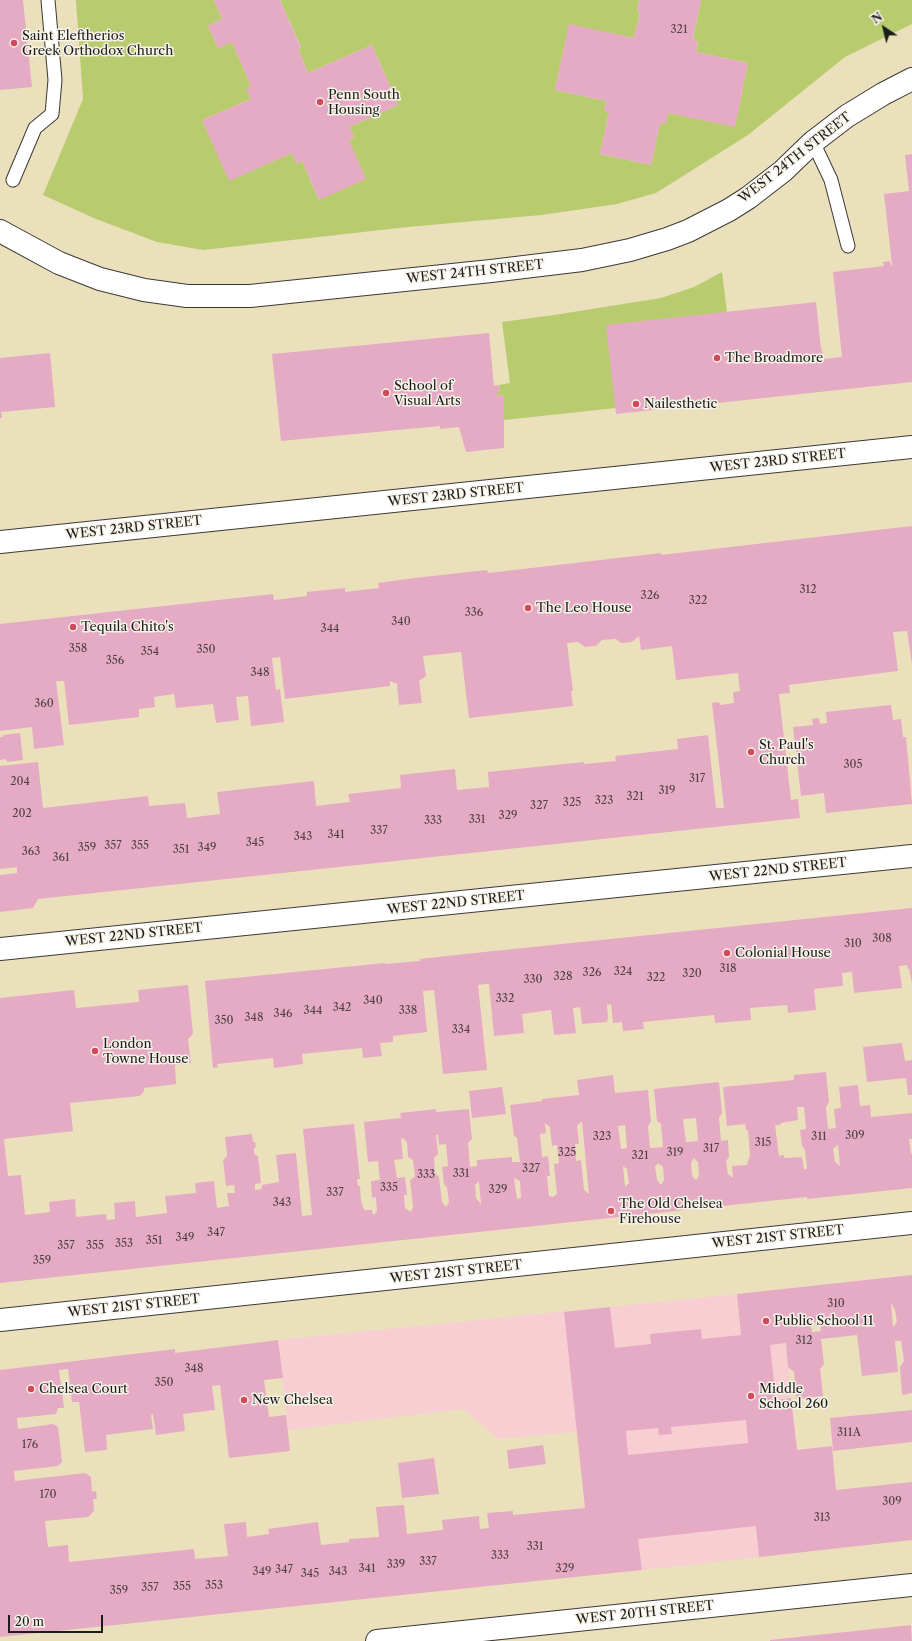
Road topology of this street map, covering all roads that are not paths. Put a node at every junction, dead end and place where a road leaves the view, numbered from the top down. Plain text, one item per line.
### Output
1 (48, 0) edge
2 (912, 79) edge
3 (813, 142) junction
4 (13, 180) dead end
5 (0, 230) edge
6 (848, 246) dead end
7 (912, 447) edge
8 (0, 542) edge
9 (912, 856) edge
10 (0, 949) edge
11 (912, 1223) edge
12 (0, 1320) edge
13 (912, 1585) edge
14 (377, 1641) edge

1 - 4 lane
2 - 3 street, WEST 24TH STREET
3 - 5 street, WEST 24TH STREET
3 - 6 lane
7 - 8 street, WEST 23RD STREET
9 - 10 street, WEST 22ND STREET
11 - 12 street, WEST 21ST STREET
13 - 14 street, WEST 20TH STREET

